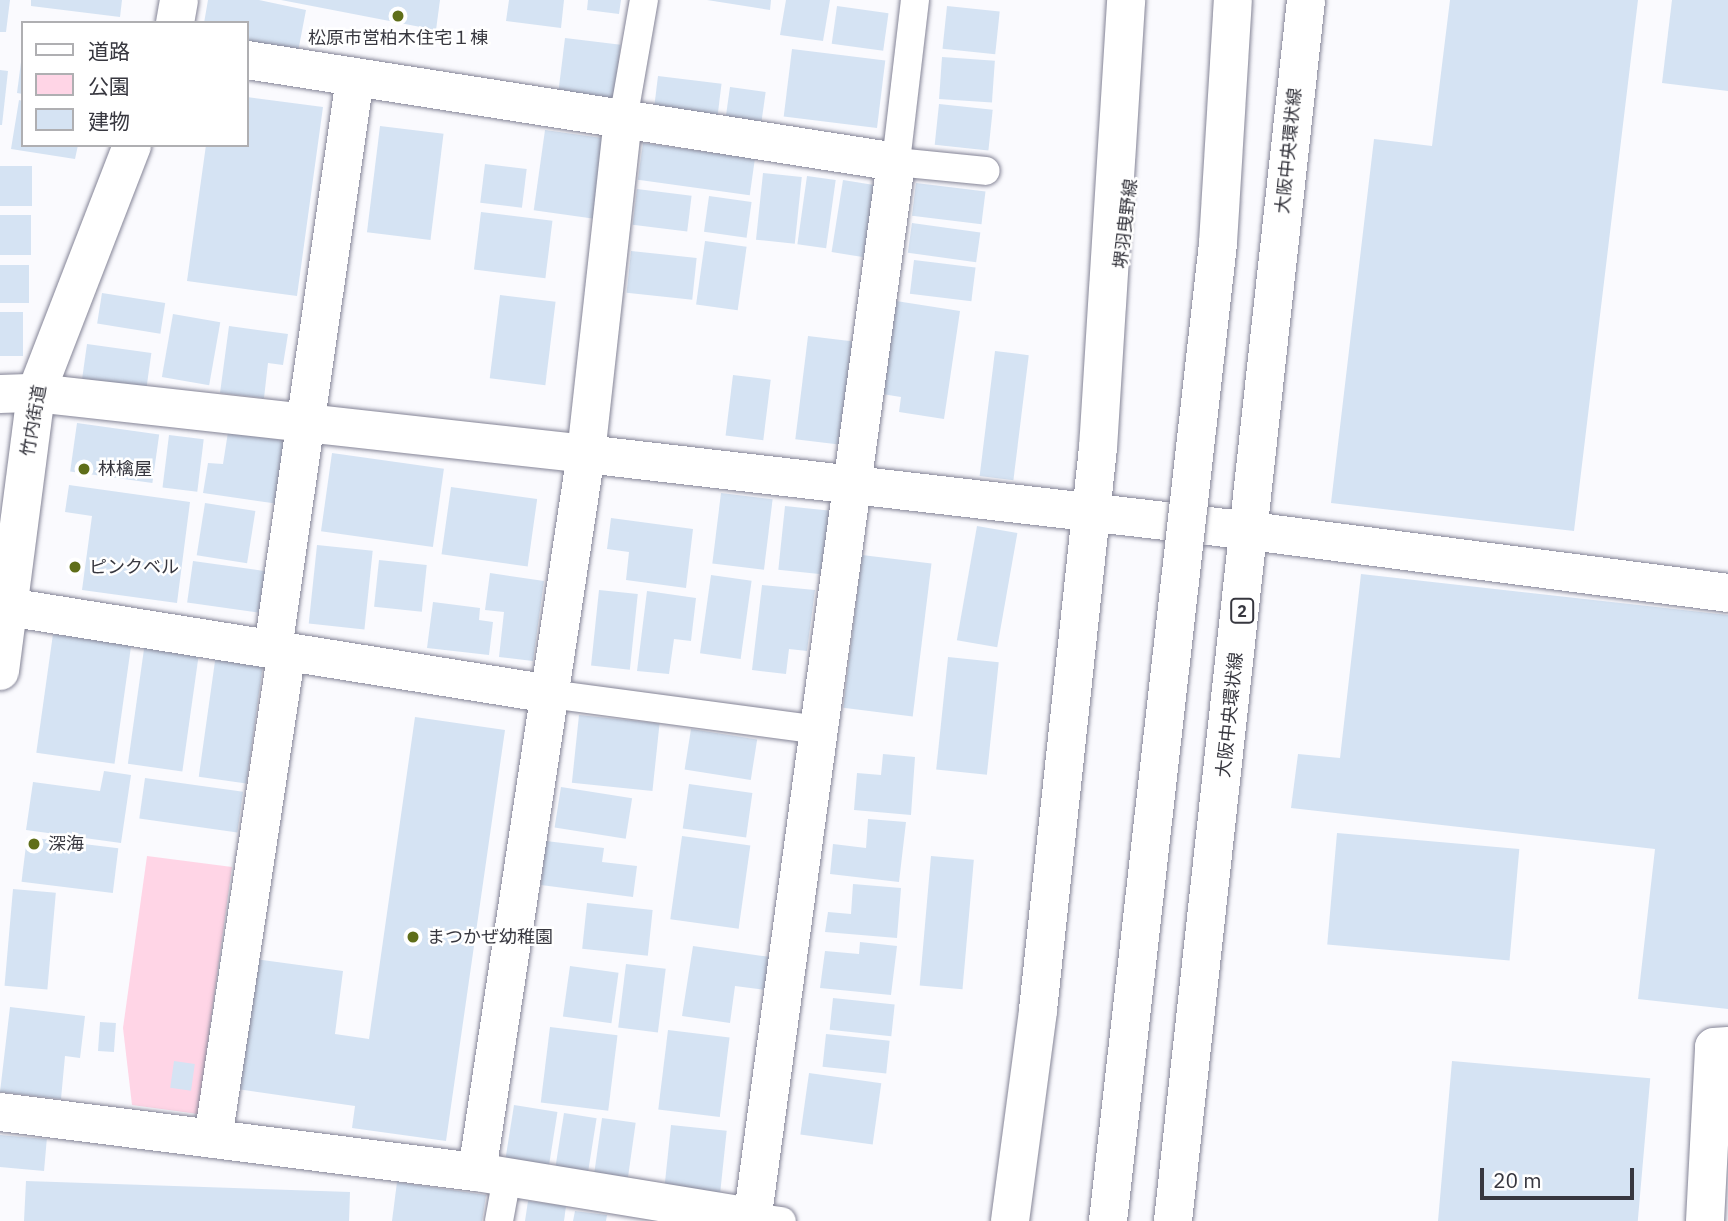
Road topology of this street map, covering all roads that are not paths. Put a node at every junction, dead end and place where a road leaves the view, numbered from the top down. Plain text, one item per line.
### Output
1 (179, 0) edge
2 (644, 0) edge
3 (915, 0) edge
4 (1126, 0) edge
5 (1153, 0) edge
6 (1233, 0) edge
7 (1306, 0) edge
8 (175, 21) edge
9 (248, 61) edge
10 (355, 78) junction
11 (623, 120) junction
12 (131, 147) edge
13 (896, 162) junction
14 (986, 172) dead end
15 (18, 394) edge
16 (307, 424) junction
17 (1098, 448) junction
18 (586, 454) junction
19 (854, 486) junction
20 (1090, 513) junction
21 (1251, 531) junction
22 (7, 590) edge
23 (1728, 593) edge
24 (280, 650) junction
25 (0, 671) edge
26 (550, 694) junction
27 (820, 730) junction
28 (1728, 1046) edge
29 (0, 1112) edge
30 (213, 1139) junction
31 (492, 1174) junction
32 (762, 1220) edge
33 (499, 1221) edge
34 (1010, 1221) edge
35 (1108, 1221) edge
36 (1173, 1221) edge
37 (1705, 1221) edge

1 - 8 street
2 - 11 lane
3 - 13 lane
4 - 17 street
5 - 17 street, 堺羽曳野線
6 - 35 street, bridge
7 - 21 street, 大阪中央環状線 / 2
9 - 10 street
10 - 11 street
10 - 16 street
11 - 13 street
11 - 18 street
12 - 15 street, 竹内街道
13 - 14 lane
13 - 19 street
15 - 16 street
15 - 22 street, 竹内街道
16 - 18 street
16 - 24 street
17 - 20 street
18 - 19 street
18 - 26 street
19 - 20 street
19 - 27 street
20 - 21 street
20 - 34 street
21 - 23 street
21 - 36 street, 大阪中央環状線 / 2
22 - 24 street
22 - 25 street, 竹内街道
24 - 26 street
24 - 30 street
26 - 27 lane
26 - 31 street
27 - 32 street
28 - 37 street
29 - 30 street
30 - 31 street
31 - 32 street
31 - 33 lane

